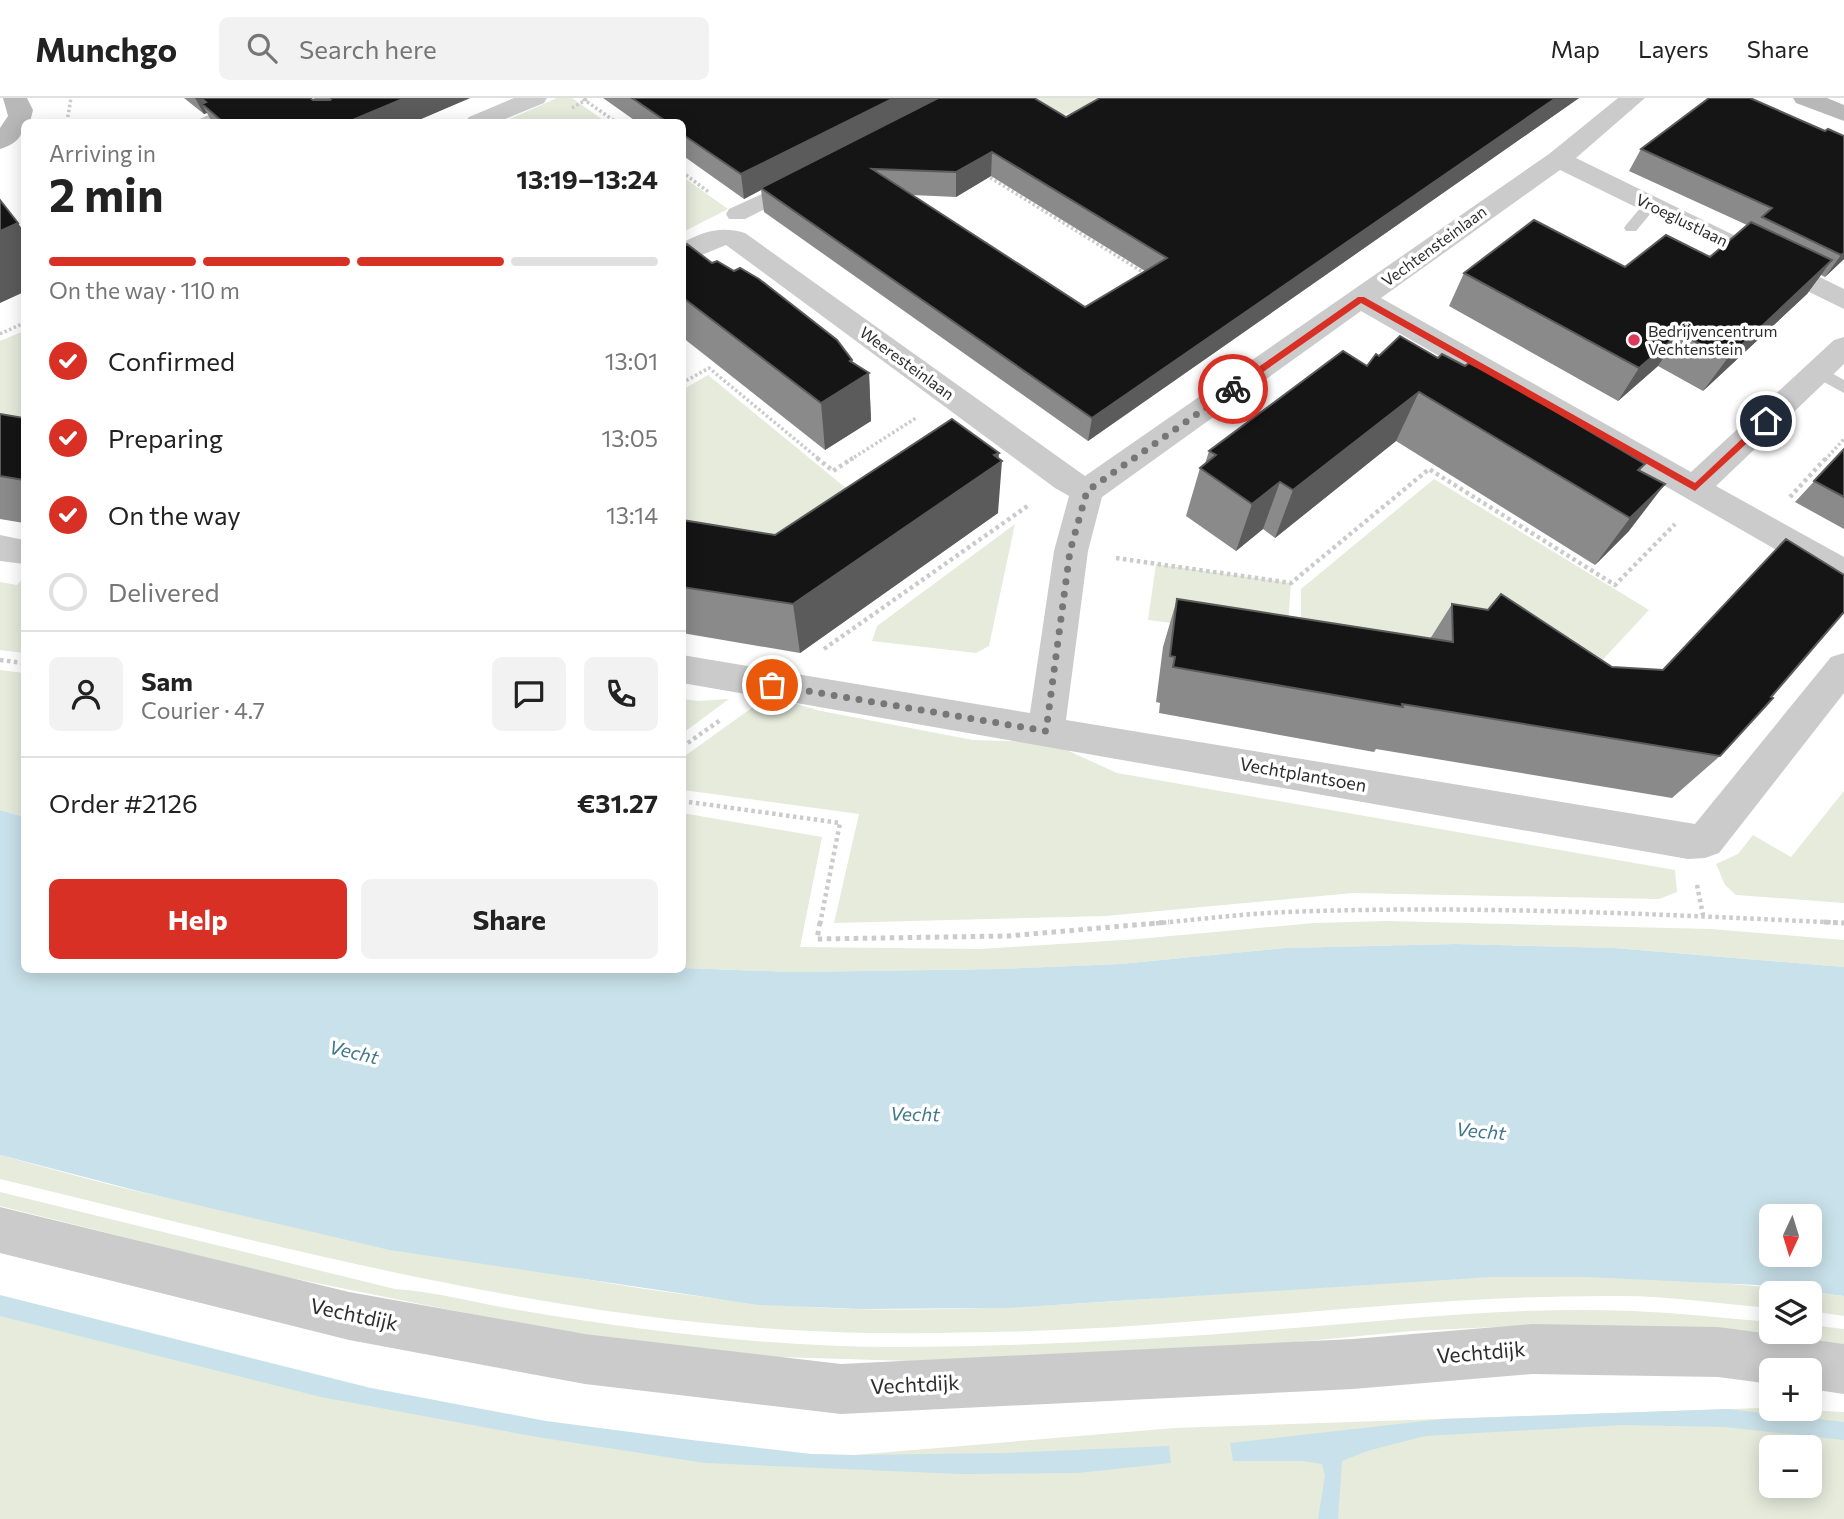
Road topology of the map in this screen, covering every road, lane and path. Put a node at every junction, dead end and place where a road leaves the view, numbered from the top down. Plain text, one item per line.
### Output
1 (71, 98) edge
2 (258, 98) edge
3 (535, 98) edge
4 (1633, 98) edge
5 (1805, 98) edge
6 (586, 99) edge
7 (23, 101) edge
8 (1844, 114) edge
9 (21, 119) edge
10 (68, 119) edge
11 (207, 119) edge
12 (485, 119) edge
13 (612, 119) edge
14 (21, 120) edge
15 (11, 137) edge
16 (1558, 159) junction
17 (823, 171) edge
18 (980, 171) edge
19 (1651, 204) junction
20 (732, 225) junction
21 (1631, 228) dead end
22 (686, 252) edge
23 (1156, 280) edge
24 (1361, 299) junction
25 (1844, 300) edge
26 (21, 324) edge
27 (0, 334) edge
28 (1844, 347) edge
29 (1832, 379) edge
30 (686, 381) edge
31 (951, 396) junction
32 (1844, 439) edge
33 (1077, 485) junction
34 (1701, 490) junction
35 (1762, 525) junction
36 (0, 548) edge
37 (1070, 551) junction
38 (21, 552) edge
39 (1844, 573) edge
40 (0, 660) edge
41 (21, 663) edge
42 (1844, 667) edge
43 (686, 670) edge
44 (772, 685) junction
45 (1046, 731) junction
46 (686, 744) edge
47 (686, 802) edge
48 (1844, 923) edge
49 (0, 1230) edge
50 (1844, 1369) edge

1 - 10 path
2 - 11 lane
3 - 12 street
4 - 16 street, Vechtensteinlaan
5 - 8 main road
6 - 13 path
7 - 9 main road
14 - 15 main road
16 - 19 street, Vroeglustlaan
16 - 24 street, Vechtensteinlaan
17 - 20 street
18 - 23 path
19 - 21 lane
19 - 25 street, Vroeglustlaan
20 - 22 street
20 - 31 street, Weeresteinlaan
24 - 33 street, Vechtensteinlaan
24 - 34 street
26 - 27 path
28 - 29 street
29 - 34 street
30 - 31 path
31 - 33 street, Weeresteinlaan
32 - 35 path
33 - 37 street
33 - 44 path
34 - 35 street
34 - 37 path
35 - 39 street
36 - 38 street
37 - 45 street
40 - 41 path
42 - 45 street, Vechtplantsoen
43 - 44 street, Vechtplantsoen
44 - 45 street, Vechtplantsoen
44 - 46 path
47 - 48 path
49 - 50 street, Vechtdijk

